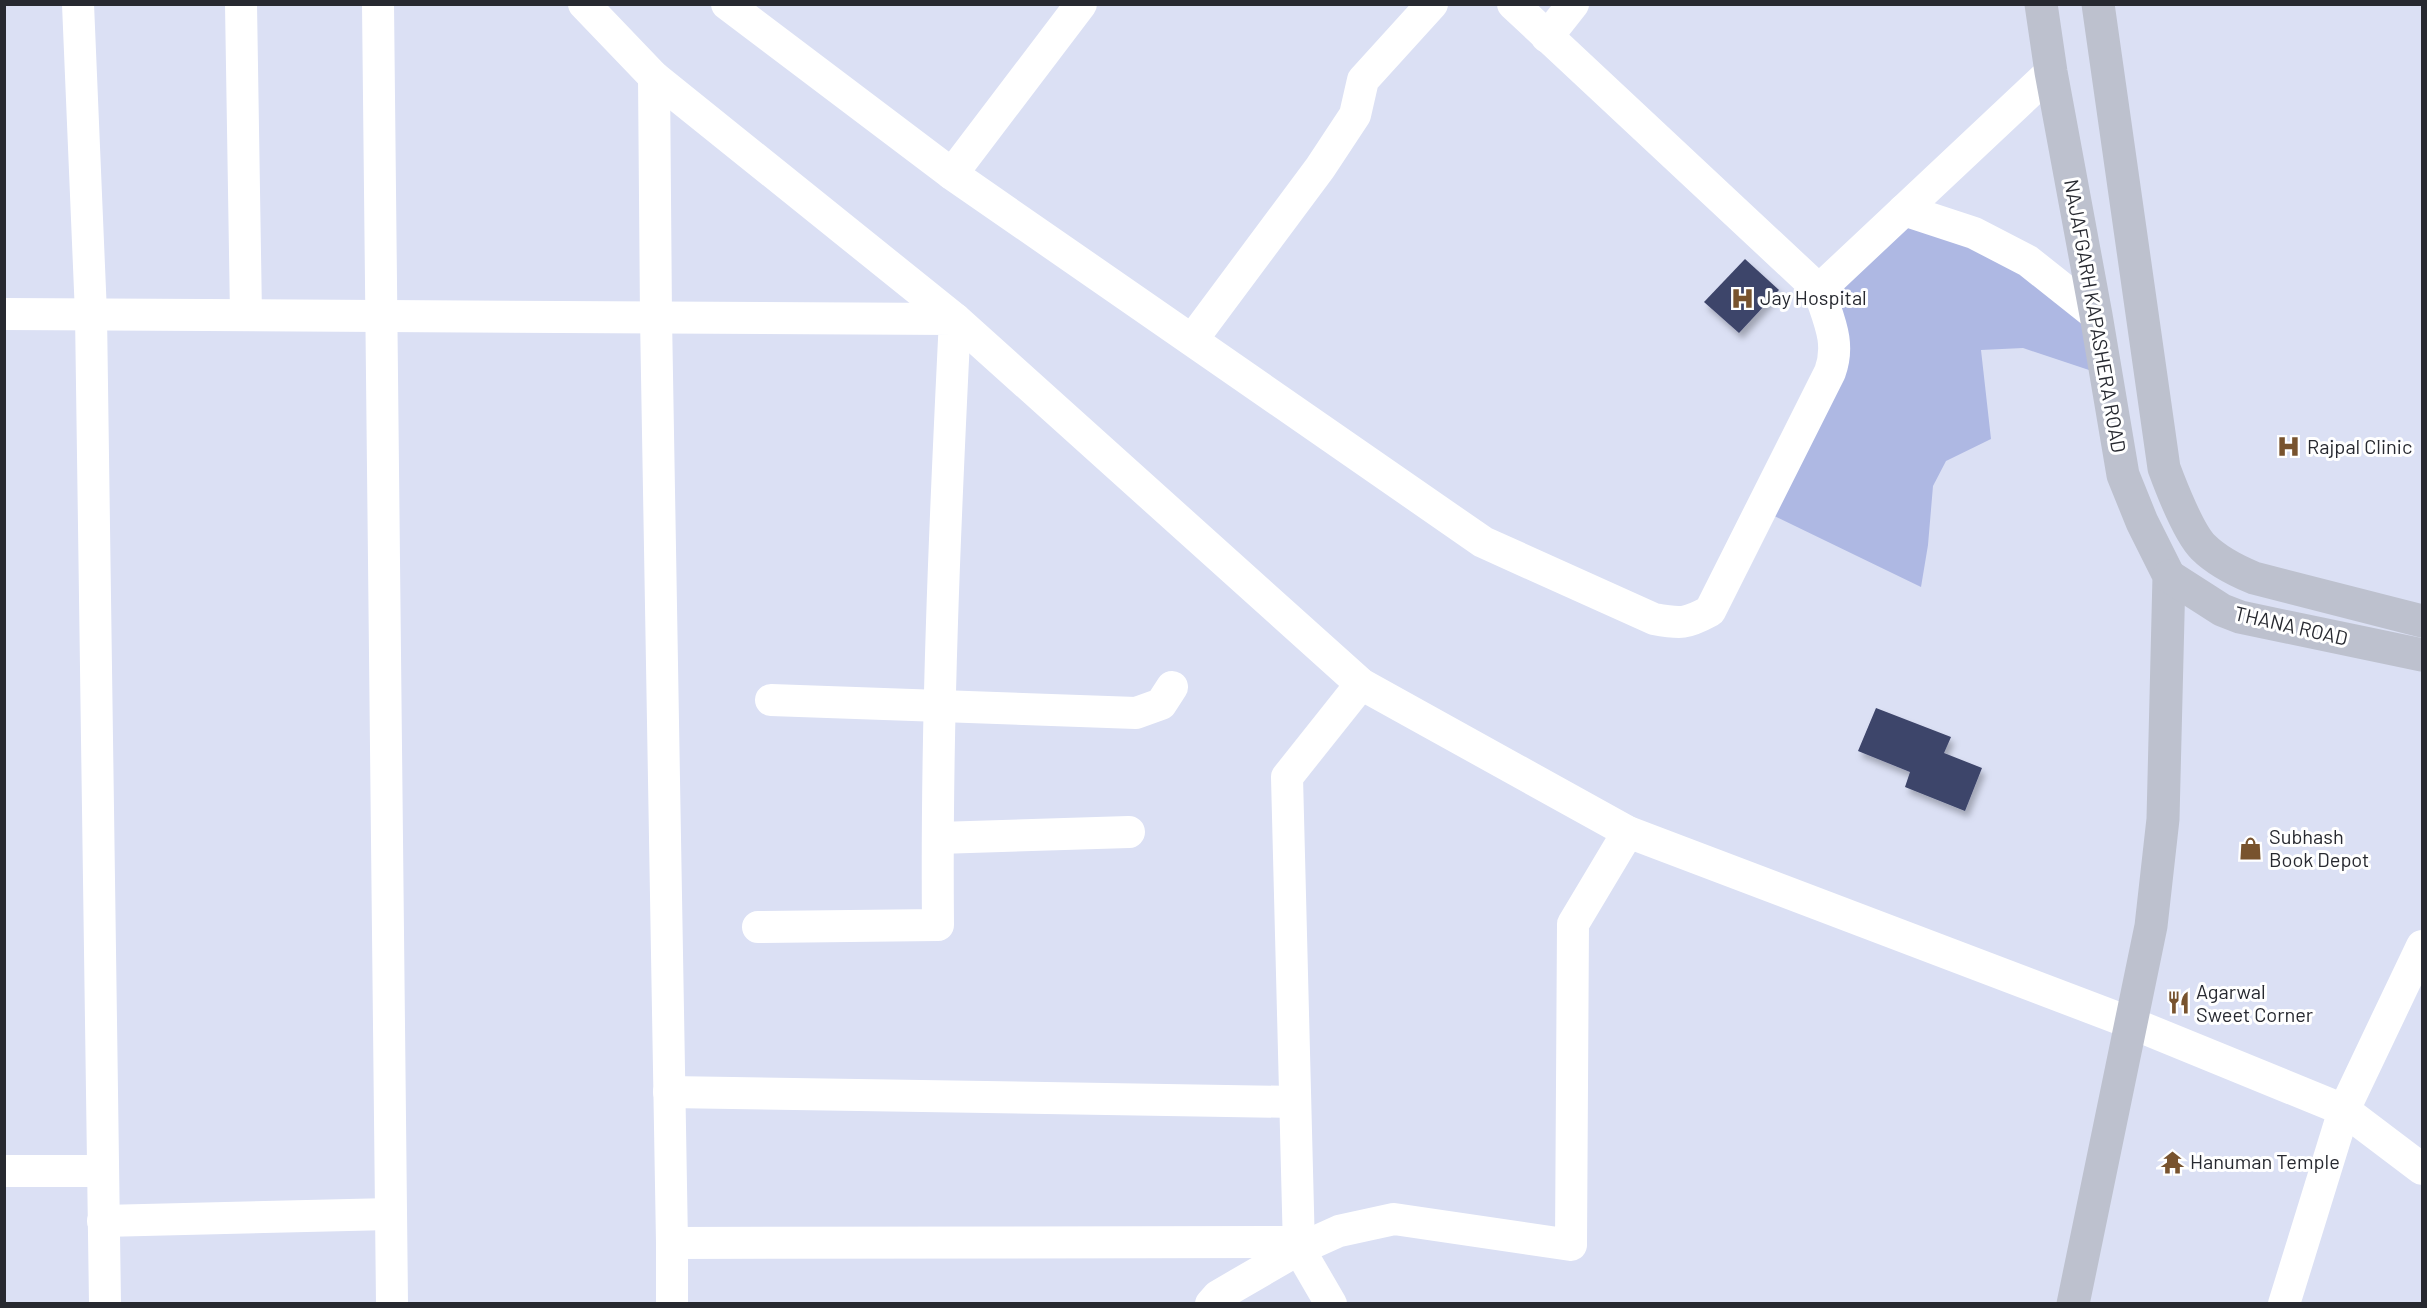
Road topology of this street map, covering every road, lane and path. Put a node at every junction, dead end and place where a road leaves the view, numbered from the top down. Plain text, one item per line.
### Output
1 (78, 4) edge
2 (241, 4) edge
3 (378, 4) edge
4 (584, 4) edge
5 (728, 4) edge
6 (1081, 4) edge
7 (1432, 4) edge
8 (1513, 4) edge
9 (1573, 4) edge
10 (2041, 4) edge
11 (2098, 4) edge
12 (1547, 37) junction
13 (2051, 72) junction
14 (654, 77) junction
15 (952, 174) junction
16 (1904, 210) junction
17 (1819, 290) junction
18 (4, 314) edge
19 (91, 314) junction
20 (246, 315) junction
21 (381, 315) junction
22 (2096, 315) junction
23 (656, 317) junction
24 (955, 319) junction
25 (1192, 340) junction
26 (2202, 547) junction
27 (2169, 576) junction
28 (2422, 621) edge
29 (2422, 655) edge
30 (1361, 684) junction
31 (1172, 687) dead end
32 (771, 700) dead end
33 (940, 707) junction
34 (1129, 832) dead end
35 (1628, 832) junction
36 (938, 838) junction
37 (758, 927) dead end
38 (2422, 946) edge
39 (2131, 1023) junction
40 (669, 1092) junction
41 (1296, 1102) junction
42 (2344, 1110) junction
43 (2422, 1168) edge
44 (4, 1171) edge
45 (103, 1171) junction
46 (391, 1214) junction
47 (104, 1221) junction
48 (672, 1243) junction
49 (1299, 1245) junction
50 (105, 1304) edge
51 (392, 1304) edge
52 (672, 1304) edge
53 (1211, 1304) edge
54 (1331, 1304) edge
55 (2073, 1304) edge
56 (2284, 1304) edge

1 - 19 street
2 - 20 street
3 - 21 street
4 - 14 street
5 - 15 street
6 - 15 street
7 - 25 street
8 - 12 street
9 - 12 street
10 - 13 main road, NAJAFGARH KAPASHERA ROAD
11 - 26 main road
12 - 17 street
13 - 16 street
13 - 22 main road, NAJAFGARH KAPASHERA ROAD
14 - 23 street
14 - 24 street
15 - 25 street
16 - 17 street
16 - 22 street
17 - 25 street
18 - 19 street
19 - 20 street
19 - 45 street
20 - 21 street
21 - 23 street
21 - 46 street
22 - 27 main road, NAJAFGARH KAPASHERA ROAD
23 - 24 street
23 - 40 street
24 - 30 street
24 - 33 street
26 - 27 main road
26 - 28 main road
27 - 29 main road, THANA ROAD
27 - 39 main road
30 - 35 street
30 - 41 street
31 - 33 street
32 - 33 street
33 - 36 street
34 - 36 street
35 - 39 street
35 - 49 street
36 - 37 street
38 - 42 street
39 - 42 street
39 - 55 main road
40 - 41 street
40 - 48 street
41 - 49 street
42 - 43 street
42 - 56 street
44 - 45 street
45 - 47 street
46 - 47 street
46 - 51 street
47 - 50 street
48 - 49 street
48 - 52 street
49 - 53 street
49 - 54 street

